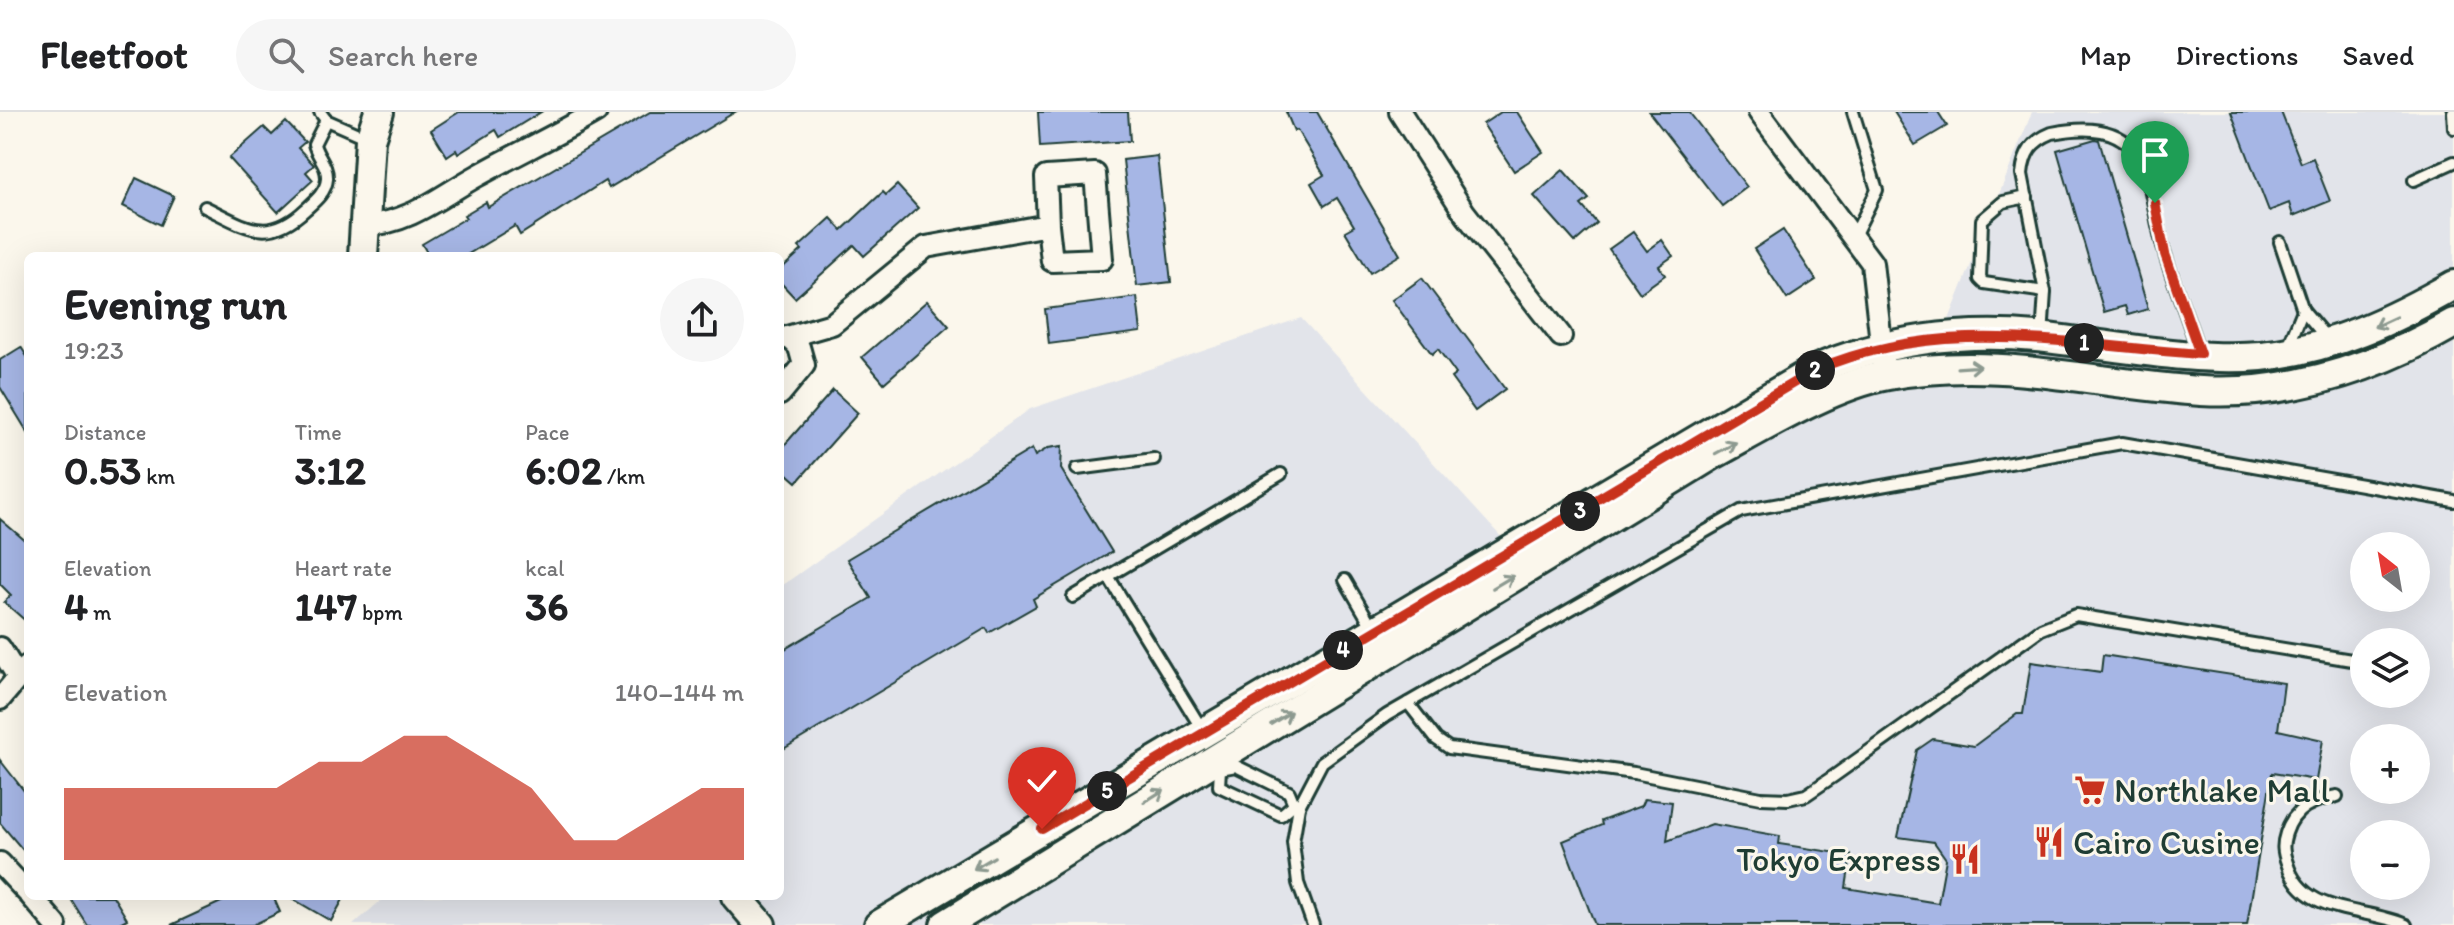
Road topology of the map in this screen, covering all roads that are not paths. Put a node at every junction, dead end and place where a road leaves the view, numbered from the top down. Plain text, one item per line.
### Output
1 (379, 112) edge
2 (596, 112) edge
3 (1400, 112) edge
4 (1759, 112) edge
5 (1853, 112) edge
6 (2453, 112) edge
7 (323, 116) edge
8 (2454, 128) edge
9 (370, 139) junction
10 (2454, 162) edge
11 (2414, 180) dead end
12 (2027, 197) junction
13 (205, 207) dead end
14 (366, 225) junction
15 (1048, 225) junction
16 (1853, 238) junction
17 (2280, 242) dead end
18 (363, 252) edge
19 (2454, 285) edge
20 (2045, 292) junction
21 (2303, 310) junction
22 (2454, 323) edge
23 (1561, 336) dead end
24 (784, 338) edge
25 (2041, 338) junction
26 (2330, 342) junction
27 (1882, 345) junction
28 (2285, 352) junction
29 (2200, 354) junction
30 (1884, 376) junction
31 (784, 389) edge
32 (1154, 459) dead end
33 (1077, 469) dead end
34 (1281, 474) dead end
35 (2454, 501) edge
36 (1108, 576) junction
37 (1345, 580) dead end
38 (1073, 597) dead end
39 (1375, 631) junction
40 (0, 648) edge
41 (2350, 660) edge
42 (23, 672) edge
43 (0, 699) edge
44 (1408, 703) junction
45 (1213, 754) junction
46 (2337, 796) dead end
47 (1297, 805) junction
48 (0, 863) edge
49 (24, 889) edge
50 (34, 900) edge
51 (739, 900) edge
52 (56, 925) edge
53 (761, 925) edge
54 (879, 925) edge
55 (945, 925) edge
56 (1313, 925) edge
57 (2406, 925) edge

1 - 9 street
2 - 14 street
3 - 23 street
4 - 16 street
5 - 16 lane
6 - 8 lane
7 - 9 lane
7 - 13 lane
9 - 14 street
10 - 11 lane
12 - 20 lane
12 - 20 lane
12 - 29 lane
14 - 18 street
15 - 15 street
15 - 24 street
16 - 27 street
17 - 21 lane
19 -> 26 street
20 - 25 lane
21 - 26 lane
21 - 28 lane
30 -> 22 street
24 - 31 street
25 - 27 street
25 - 29 street
26 - 28 street
27 - 30 street
27 - 39 street
28 - 29 street
45 -> 30 street
32 - 33 lane
34 - 36 lane
35 - 44 lane
36 - 38 lane
36 - 45 lane
37 - 39 lane
39 - 45 street
40 - 42 street
41 - 44 lane
42 - 43 street
44 - 47 lane
45 - 47 lane
45 - 47 lane
45 -> 54 street
55 -> 45 street
46 - 57 lane
47 - 56 lane
48 - 49 street
50 - 52 street
51 - 53 street

